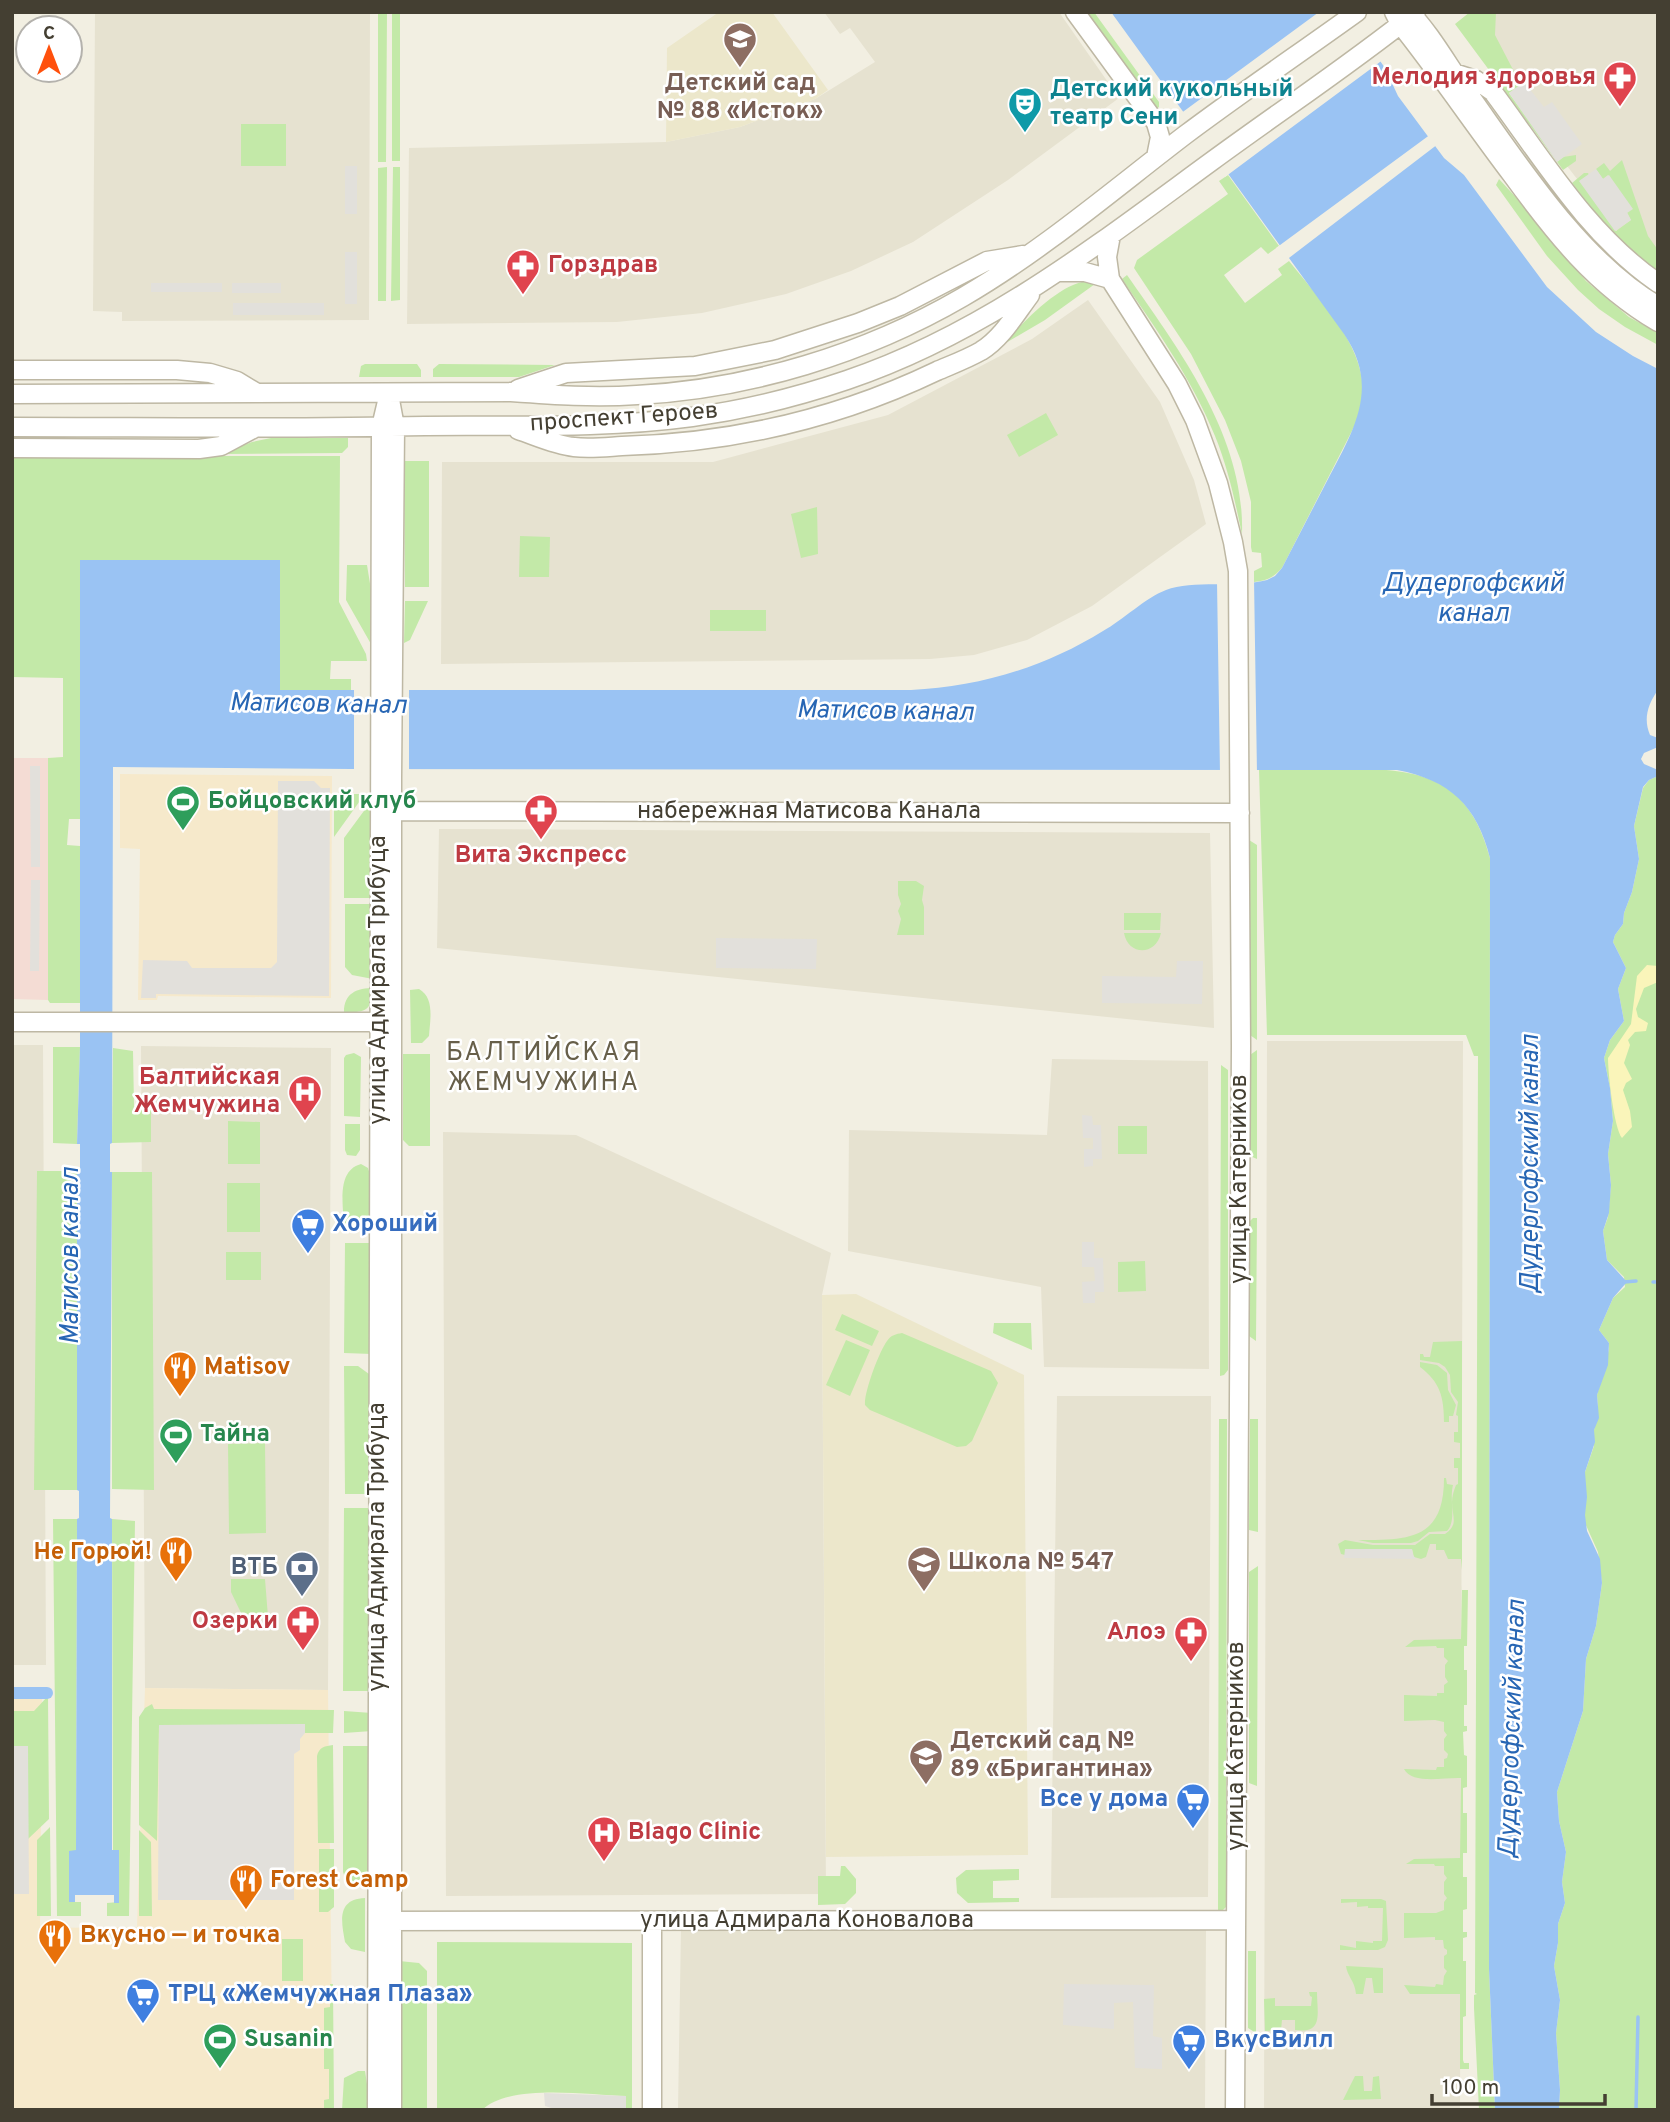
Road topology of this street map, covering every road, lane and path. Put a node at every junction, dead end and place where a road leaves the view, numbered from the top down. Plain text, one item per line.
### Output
1 (1075, 12) edge
2 (1357, 12) edge
3 (1406, 15) edge
4 (1454, 73) junction
5 (1156, 123) junction
6 (1190, 132) junction
7 (1156, 157) junction
8 (1111, 235) junction
9 (1057, 272) junction
10 (1110, 279) junction
11 (1658, 283) edge
12 (1034, 288) junction
13 (1658, 306) edge
14 (1658, 322) edge
15 (12, 370) edge
16 (257, 393) junction
17 (389, 393) junction
18 (12, 394) edge
19 (508, 426) junction
20 (256, 427) junction
21 (388, 427) junction
22 (12, 428) edge
23 (12, 448) edge
24 (386, 811) junction
25 (1240, 813) junction
26 (12, 1022) edge
27 (386, 1022) junction
28 (1236, 1920) junction
29 (385, 1921) junction
30 (652, 1921) junction
31 (377, 2110) edge
32 (392, 2110) edge
33 (652, 2110) edge
34 (1235, 2110) edge

1 - 5 street
2 - 6 street
3 - 4 street
3 - 8 street, проспект Героев
3 - 14 street
4 - 11 street
4 - 13 street
5 - 6 street
5 - 7 street
6 - 7 street
7 - 17 street, проспект Героев
8 - 9 street, проспект Героев
8 - 10 street
9 - 10 street
9 - 12 street, проспект Героев
10 - 25 street, улица Катерников
12 - 19 street, проспект Героев
12 - 19 street
15 - 16 street
16 - 17 street, проспект Героев
16 - 18 street, проспект Героев
17 - 21 street, улица Адмирала Трибуца
19 - 21 street, проспект Героев
20 - 21 street, проспект Героев
20 - 22 street, проспект Героев
20 - 23 street
21 - 24 street, улица Адмирала Трибуца
24 - 25 street, набережная Матисова Канала
24 - 27 street, улица Адмирала Трибуца
25 - 28 street, улица Катерников
26 - 27 street
27 - 29 street, улица Адмирала Трибуца
28 - 30 street, улица Адмирала Коновалова
28 - 34 street, улица Катерников
29 - 30 street, улица Адмирала Коновалова
29 - 31 street, улица Адмирала Трибуца
29 - 32 street, улица Адмирала Трибуца
30 - 33 street

